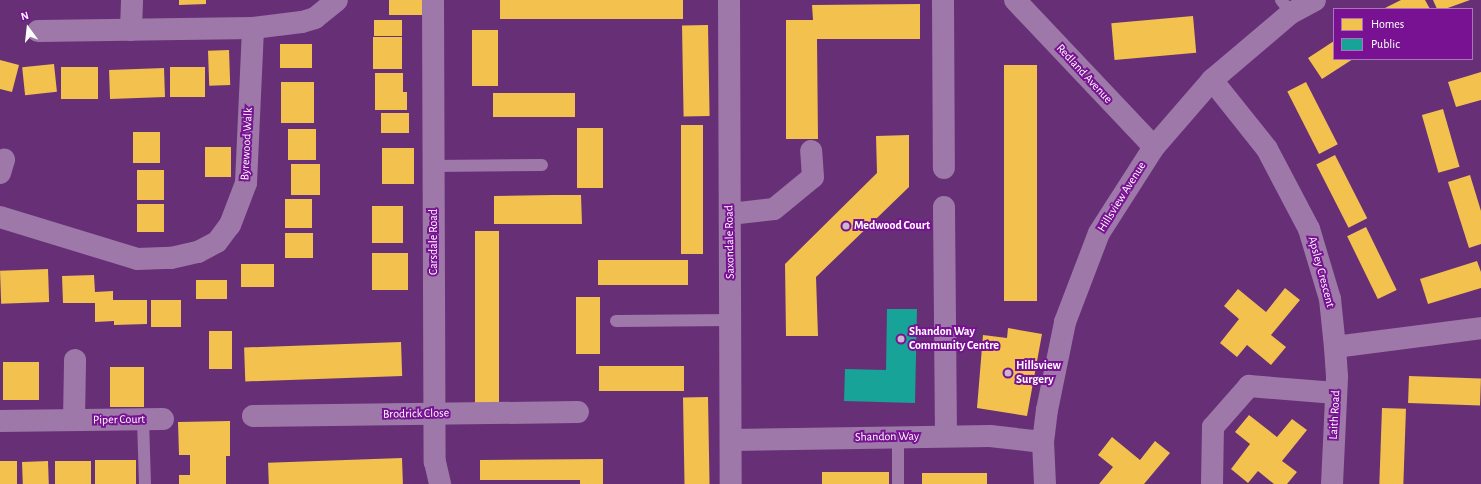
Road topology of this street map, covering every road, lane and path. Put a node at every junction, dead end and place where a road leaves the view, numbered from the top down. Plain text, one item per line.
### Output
1 (132, 0) edge
2 (337, 0) edge
3 (434, 0) edge
4 (729, 0) edge
5 (943, 0) edge
6 (1315, 0) edge
7 (1018, 1) edge
8 (1286, 7) edge
9 (252, 28) junction
10 (131, 30) junction
11 (38, 31) dead end
12 (1212, 80) junction
13 (1154, 147) junction
14 (811, 151) dead end
15 (542, 165) dead end
16 (434, 166) junction
17 (944, 168) dead end
18 (944, 207) dead end
19 (730, 214) junction
20 (0, 217) edge
21 (731, 320) junction
22 (616, 321) dead end
23 (1481, 328) edge
24 (1334, 347) junction
25 (75, 360) dead end
26 (1336, 393) junction
27 (578, 412) dead end
28 (435, 414) junction
29 (253, 416) dead end
30 (153, 419) joint
31 (74, 420) junction
32 (0, 421) edge
33 (946, 436) junction
34 (898, 437) junction
35 (731, 440) junction
36 (1043, 442) junction
37 (145, 484) edge
38 (440, 484) edge
39 (731, 484) edge
40 (898, 484) edge
41 (1045, 484) edge
42 (1212, 484) edge
43 (1332, 484) edge

1 - 10 street
2 - 9 street
3 - 16 street, Carsdale Road
4 - 19 street, Saxondale Road
5 - 17 street
6 - 8 street, Hillsview Avenue
7 - 13 street, Redland Avenue
8 - 12 street, Hillsview Avenue
9 - 10 street
9 - 20 street, Byrewood Walk
10 - 11 street
12 - 13 street, Hillsview Avenue
12 - 24 street, Apsley Crescent
13 - 36 street, Hillsview Avenue
14 - 19 street
15 - 16 lane
16 - 28 street, Carsdale Road
18 - 33 street
19 - 21 street, Saxondale Road
21 - 22 lane
21 - 35 street, Saxondale Road
23 - 24 street
24 - 26 street, Laith Road
25 - 31 street
26 - 42 street
26 - 43 street, Laith Road
27 - 28 street, Brodrick Close
28 - 29 street, Brodrick Close
28 - 38 street, Carsdale Road
30 - 31 street, Piper Court
30 - 37 lane
31 - 32 street, Piper Court
33 - 34 street, Shandon Way
33 - 36 street, Shandon Way
34 - 35 street, Shandon Way
34 - 40 lane
35 - 39 street, Saxondale Road
36 - 41 street, Hillsview Avenue

